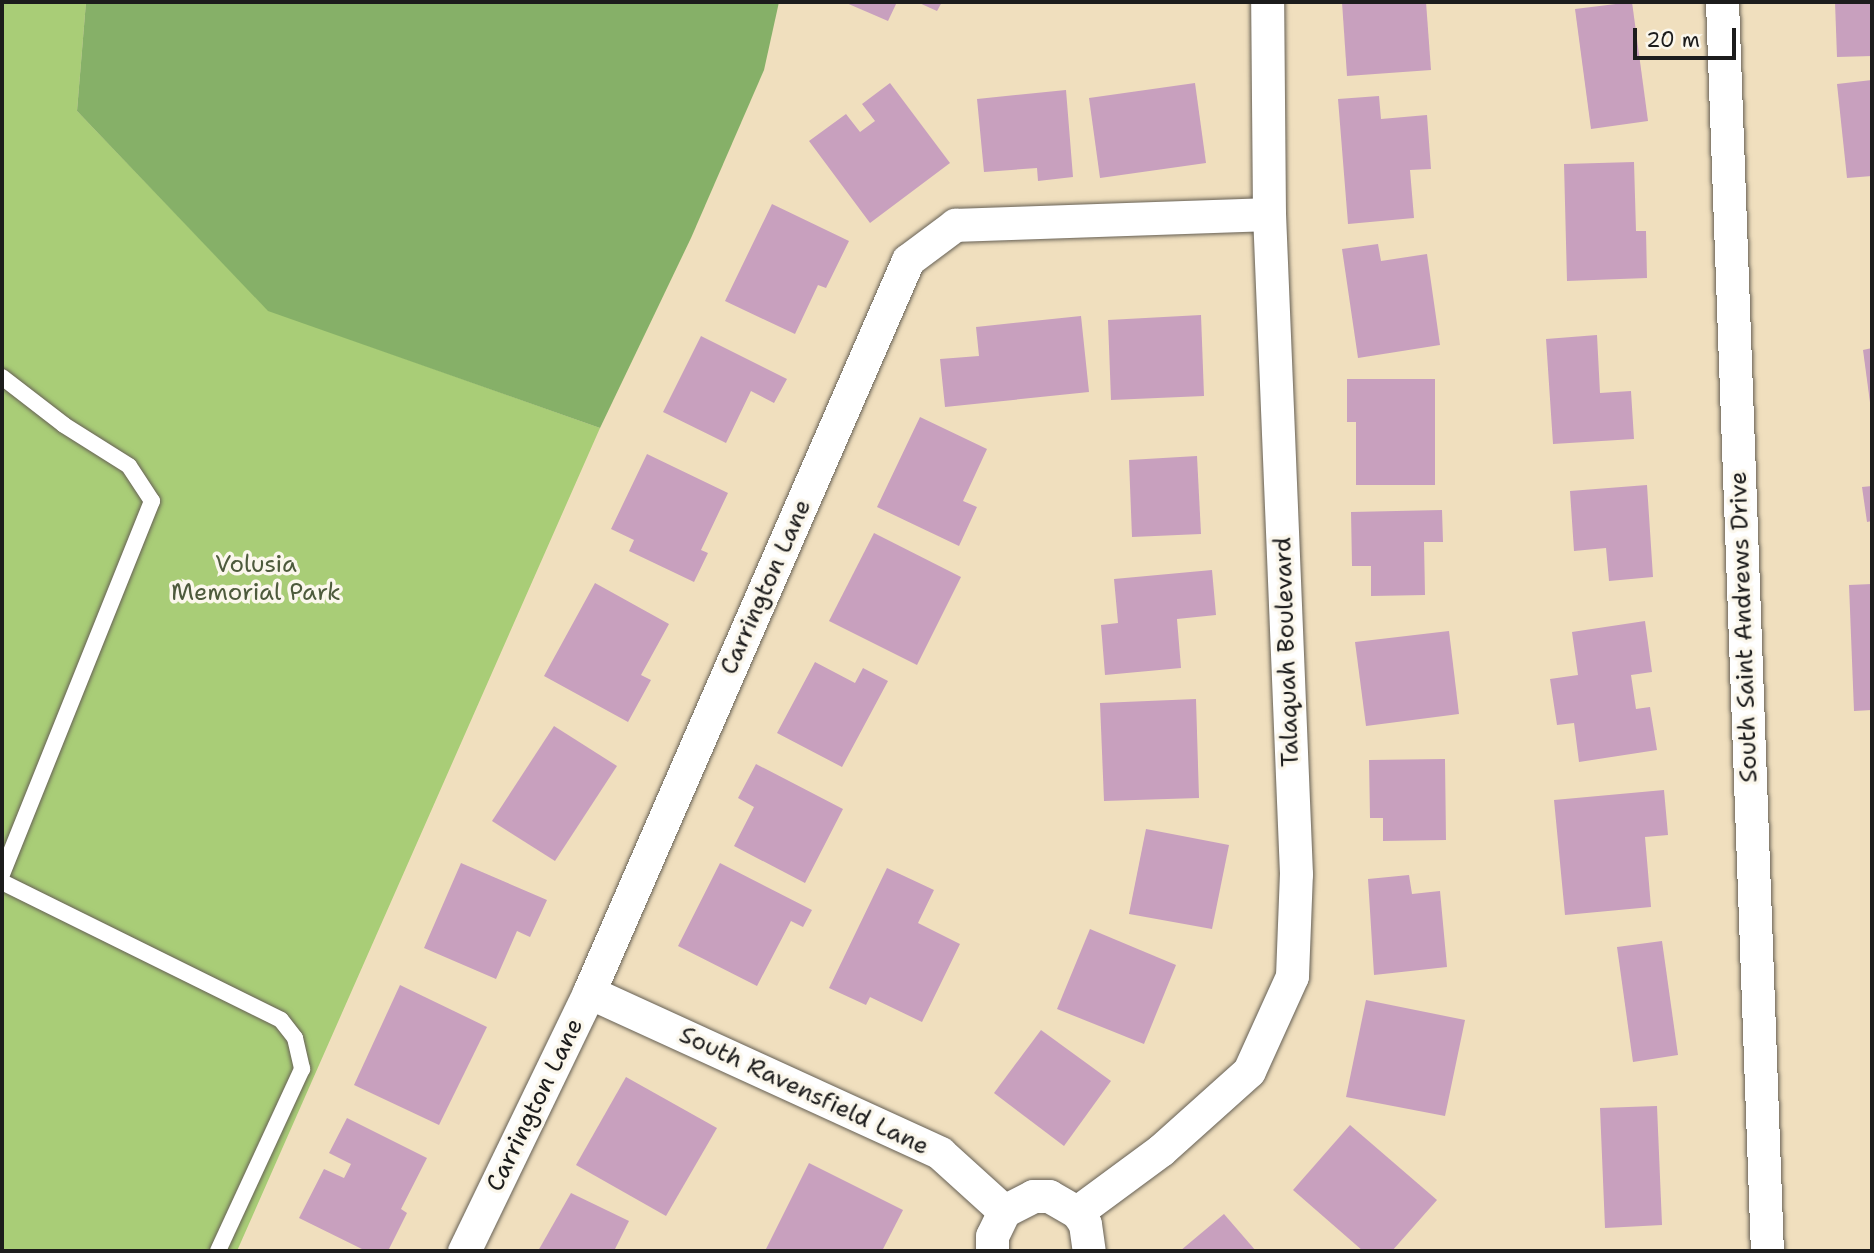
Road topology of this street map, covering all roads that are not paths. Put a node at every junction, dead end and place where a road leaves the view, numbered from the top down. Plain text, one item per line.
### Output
1 (1267, 2) edge
2 (1722, 2) edge
3 (1269, 214) junction
4 (2, 377) edge
5 (2, 874) edge
6 (2, 882) edge
7 (589, 992) junction
8 (1004, 1211) junction
9 (1077, 1212) junction
10 (218, 1251) edge
11 (464, 1251) edge
12 (992, 1251) edge
13 (1089, 1251) edge
14 (1767, 1251) edge

1 - 3 street, Talaquah Boulevard
2 - 14 street, South Saint Andrews Drive
3 - 7 street, Carrington Lane
3 - 9 street, Talaquah Boulevard
4 - 5 lane
6 - 10 lane
7 - 8 street, South Ravensfield Lane
7 - 11 street, Carrington Lane
8 - 9 street
8 - 12 street
9 - 13 street

